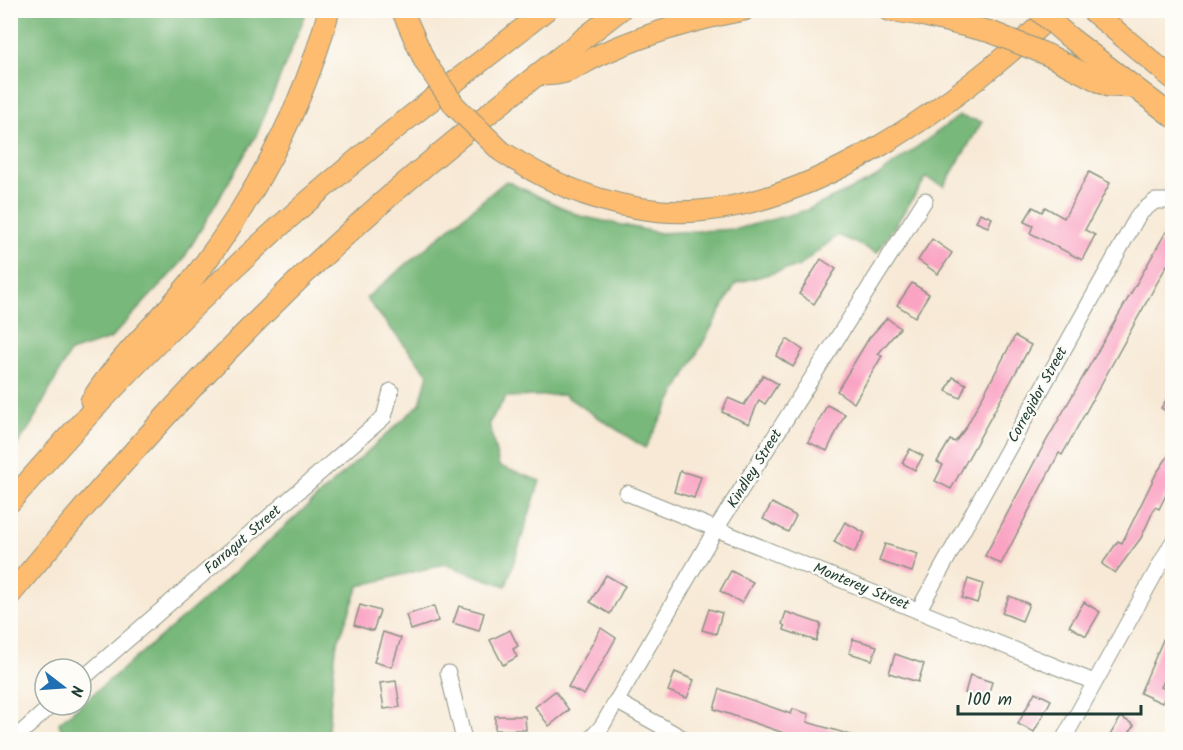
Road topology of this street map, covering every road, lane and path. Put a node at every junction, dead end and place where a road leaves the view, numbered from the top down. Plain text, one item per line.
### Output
1 (329, 10) edge
2 (402, 10) edge
3 (546, 10) edge
4 (620, 10) edge
5 (744, 10) edge
6 (888, 10) edge
7 (1038, 10) edge
8 (1057, 10) edge
9 (1097, 15) edge
10 (537, 74) junction
11 (1173, 78) edge
12 (1133, 87) junction
13 (1173, 116) edge
14 (925, 200) dead end
15 (1173, 201) edge
16 (391, 392) dead end
17 (65, 442) junction
18 (627, 493) dead end
19 (10, 502) edge
20 (716, 529) junction
21 (1173, 543) edge
22 (11, 595) edge
23 (918, 611) junction
24 (93, 670) edge
25 (448, 673) dead end
26 (1094, 682) junction
27 (616, 700) junction
28 (39, 717) edge
29 (13, 740) edge
30 (464, 740) edge
31 (590, 740) edge
32 (686, 740) edge
33 (1063, 740) edge

1 - 17 highway
2 - 8 highway, bridge
3 - 17 highway
4 - 10 highway
5 - 10 highway
6 - 12 highway, bridge
7 - 12 highway, bridge
9 - 11 highway
10 - 22 highway
12 - 13 highway
14 - 20 street, Kindley Street
15 - 23 street, Corregidor Street
16 - 24 street, Farragut Street
17 - 19 highway
18 - 20 street, Monterey Street
20 - 23 street, Monterey Street
20 - 27 street, Kindley Street
21 - 26 street
23 - 26 street, Monterey Street
25 - 30 street
26 - 33 street
27 - 31 street, Kindley Street
27 - 32 street
28 - 29 street

